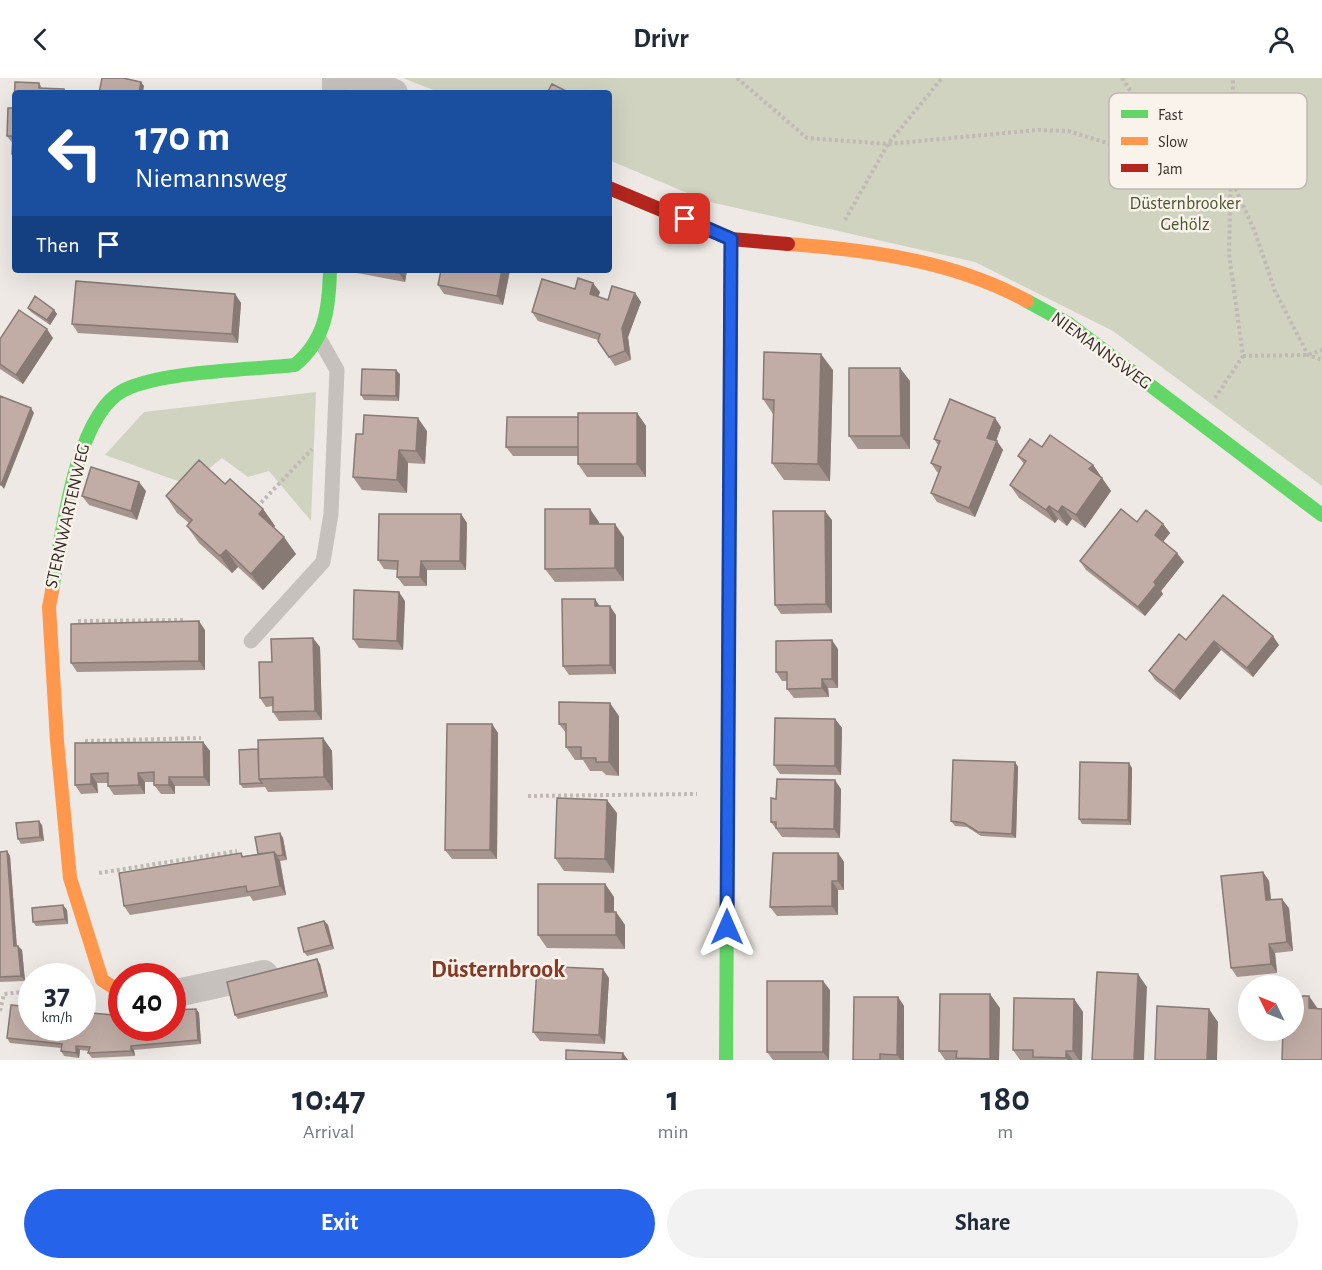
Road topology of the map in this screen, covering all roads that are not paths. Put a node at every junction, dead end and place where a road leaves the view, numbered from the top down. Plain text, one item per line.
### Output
1 (358, 78) edge
2 (387, 90) edge
3 (612, 189) edge
4 (731, 239) junction
5 (330, 273) edge
6 (320, 340) junction
7 (1322, 515) edge
8 (251, 641) dead end
9 (271, 972) edge
10 (108, 984) edge
11 (186, 991) edge
12 (726, 1060) edge

1 - 2 street
3 - 4 street, NIEMANNSWEG
4 - 7 street, NIEMANNSWEG
4 - 12 street
5 - 6 street, STERNWARTENWEG
6 - 8 lane
6 - 10 street, STERNWARTENWEG
9 - 11 street

